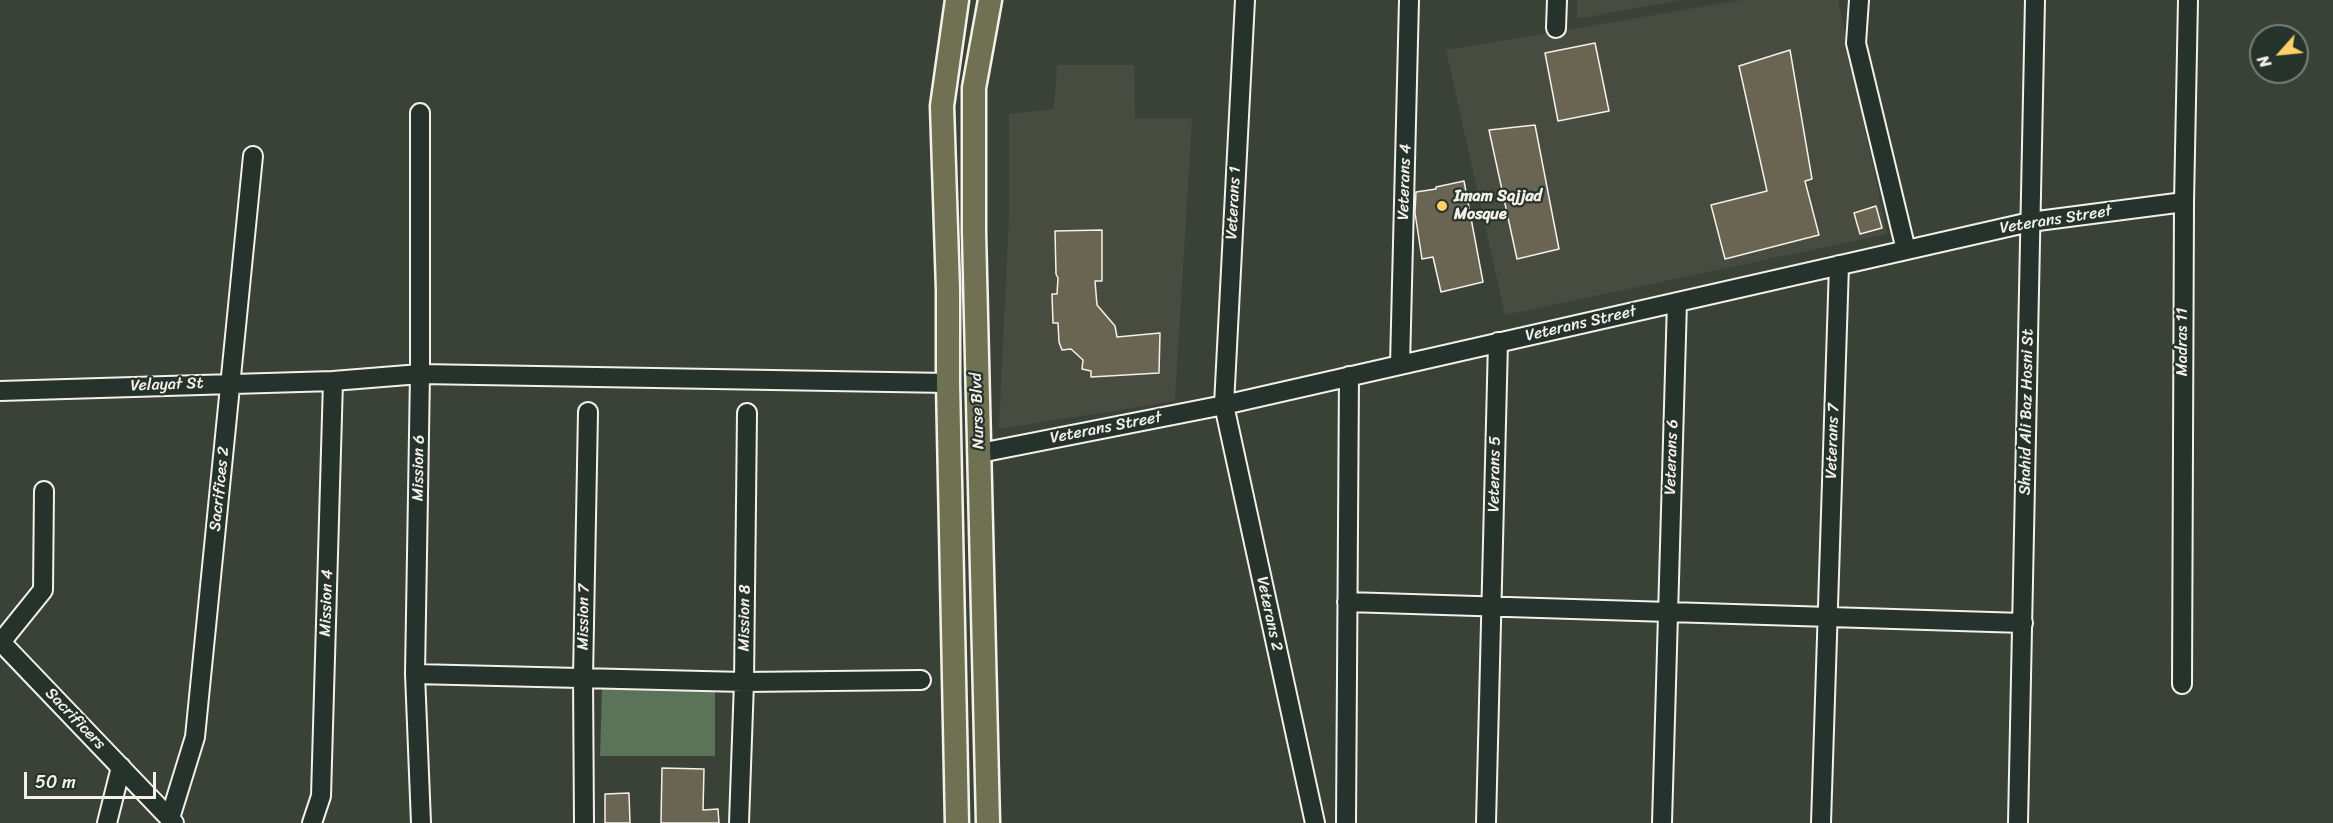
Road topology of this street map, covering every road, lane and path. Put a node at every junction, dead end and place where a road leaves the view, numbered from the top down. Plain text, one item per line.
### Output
1 (957, 0) edge
2 (990, 0) edge
3 (1245, 0) edge
4 (1409, 0) edge
5 (1557, 0) edge
6 (1859, 0) edge
7 (2035, 0) edge
8 (2188, 0) edge
9 (1556, 28) dead end
10 (420, 113) dead end
11 (253, 156) dead end
12 (2184, 202) junction
13 (2030, 222) junction
14 (1906, 250) junction
15 (1839, 265) junction
16 (948, 290) junction
17 (975, 300) junction
18 (1677, 302) junction
19 (1498, 342) junction
20 (1400, 365) junction
21 (420, 375) junction
22 (1349, 376) junction
23 (333, 381) junction
24 (231, 382) junction
25 (948, 383) junction
26 (0, 391) edge
27 (1224, 405) junction
28 (588, 412) dead end
29 (747, 412) dead end
30 (980, 453) junction
31 (44, 491) dead end
32 (1347, 602) junction
33 (1491, 606) junction
34 (1668, 612) junction
35 (1828, 617) junction
36 (2023, 623) junction
37 (0, 641) edge
38 (415, 674) junction
39 (583, 677) junction
40 (921, 680) dead end
41 (744, 682) junction
42 (2182, 684) dead end
43 (121, 767) junction
44 (172, 821) edge
45 (107, 823) edge
46 (312, 823) edge
47 (421, 823) edge
48 (584, 823) edge
49 (739, 823) edge
50 (957, 823) edge
51 (988, 823) edge
52 (1315, 823) edge
53 (1346, 823) edge
54 (1486, 823) edge
55 (1662, 823) edge
56 (1821, 823) edge
57 (2018, 823) edge

1 - 16 main road, Nurse Blvd
2 - 17 main road, Nurse Blvd
3 - 27 street, Veterans 1
4 - 20 street, Veterans 4
5 - 9 street
6 - 14 street
7 - 13 street, Shahid Ali Baz Hosni St
8 - 12 street, Madras 11
10 - 21 street, Mission 6
11 - 24 street, Sacrifices 2
12 - 13 street, Veterans Street
12 - 42 street, Madras 11
13 - 14 street, Veterans Street
13 - 36 street, Shahid Ali Baz Hosni St
14 - 15 street, Veterans Street
15 - 18 street, Veterans Street
15 - 35 street, Veterans 7
16 - 17 main road
16 - 25 main road, Nurse Blvd
17 - 30 main road, Nurse Blvd
18 - 19 street, Veterans Street
18 - 34 street, Veterans 6
19 - 20 street, Veterans Street
19 - 33 street, Veterans 5
20 - 22 street, Veterans Street
21 - 23 street, Velayat St
21 - 25 street, Velayat St
21 - 38 street, Mission 6
22 - 27 street, Veterans Street
22 - 32 street
23 - 24 street, Velayat St
23 - 46 street, Mission 4
24 - 26 street, Velayat St
24 - 44 street, Sacrifices 2
25 - 50 main road, Nurse Blvd
27 - 30 street, Veterans Street
27 - 52 street, Veterans 2
28 - 39 street, Mission 7
29 - 41 street, Mission 8
30 - 51 main road, Nurse Blvd
31 - 37 street
32 - 33 street
32 - 53 street
33 - 34 street
33 - 54 street, Veterans 5
34 - 35 street
34 - 55 street, Veterans 6
35 - 36 street
35 - 56 street, Veterans 7
36 - 57 street, Shahid Ali Baz Hosni St
37 - 43 street, Sacrificers
38 - 39 street
38 - 47 street, Mission 6
39 - 41 street
39 - 48 street, Mission 7
40 - 41 street
41 - 49 street, Mission 8
43 - 44 street, Sacrificers
43 - 45 street

